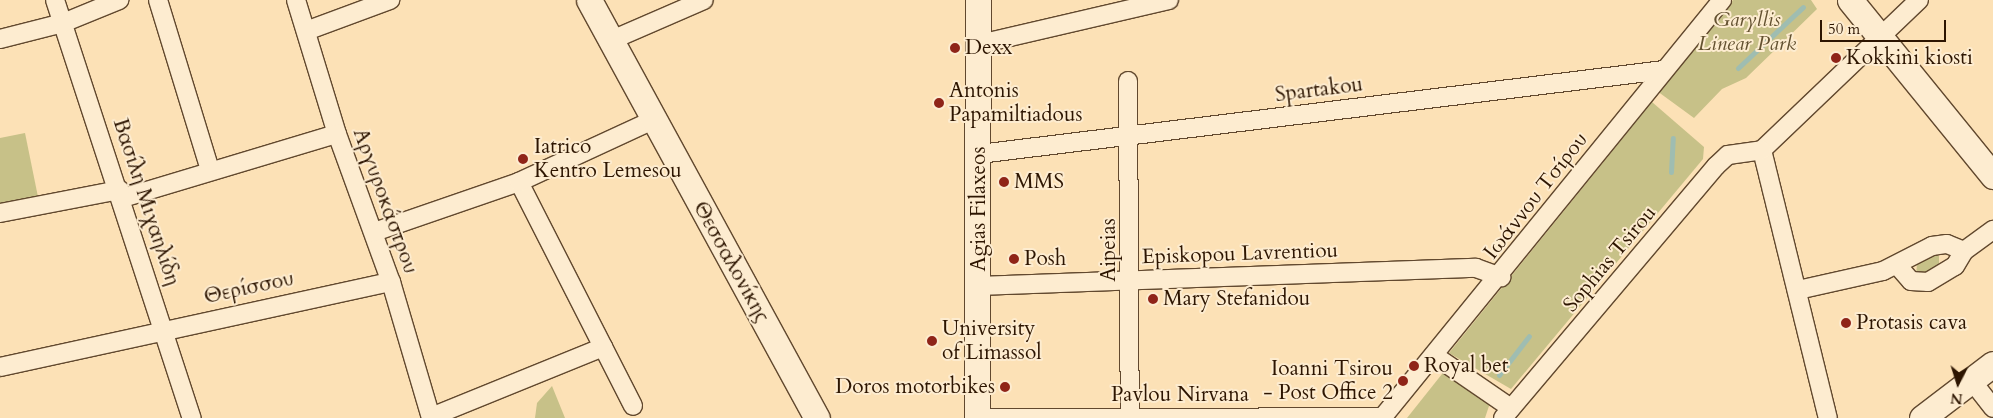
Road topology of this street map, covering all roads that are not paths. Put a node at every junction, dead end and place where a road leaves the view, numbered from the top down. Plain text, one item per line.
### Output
1 (55, 0) edge
2 (119, 0) edge
3 (158, 0) edge
4 (296, 0) edge
5 (390, 0) edge
6 (589, 0) edge
7 (704, 0) edge
8 (978, 0) edge
9 (1169, 0) edge
10 (1722, 0) edge
11 (1850, 0) edge
12 (1919, 0) edge
13 (63, 23) junction
14 (306, 31) junction
15 (1878, 38) junction
16 (0, 39) edge
17 (612, 40) junction
18 (980, 44) junction
19 (1664, 70) junction
20 (1128, 81) dead end
21 (653, 120) junction
22 (337, 134) junction
23 (1131, 137) junction
24 (1762, 150) junction
25 (979, 154) junction
26 (210, 170) junction
27 (1993, 176) edge
28 (519, 182) junction
29 (121, 194) junction
30 (0, 213) edge
31 (1993, 230) edge
32 (374, 232) junction
33 (1964, 250) junction
34 (1898, 266) junction
35 (1501, 277) junction
36 (1131, 280) junction
37 (391, 282) junction
38 (978, 286) junction
39 (1798, 290) junction
40 (163, 329) junction
41 (603, 348) junction
42 (1434, 356) junction
43 (1993, 364) edge
44 (0, 367) edge
45 (1972, 381) junction
46 (633, 406) dead end
47 (1993, 408) edge
48 (1507, 413) edge
49 (431, 417) edge
50 (192, 418) edge
51 (817, 418) edge
52 (977, 418) edge
53 (1130, 418) edge
54 (1382, 418) edge
55 (1829, 418) edge
56 (1922, 418) edge

1 - 13 street, Βασίλη Μιχαηλίδη
2 - 13 street
3 - 26 street
4 - 14 street, Αργυροκάστρου
5 - 14 street
6 - 17 street, Θεσσαλονίκης
7 - 17 street
8 - 18 street, Agias Filaxeos
9 - 18 street
10 - 19 street, Ιωάννου Τσίρου
11 - 15 street
12 - 15 street
13 - 16 street
13 - 29 street, Βασίλη Μιχαηλίδη
14 - 22 street, Αργυροκάστρου
15 - 24 street
15 - 27 street
17 - 21 street, Θεσσαλονίκης
18 - 25 street, Agias Filaxeos
19 - 23 street, Spartakou
19 - 35 street, Ιωάννου Τσίρου
20 - 23 street, Aipeias
21 - 28 street
21 - 51 street, Θεσσαλονίκης
22 - 26 street
22 - 32 street, Αργυροκάστρου
23 - 25 street, Spartakou
23 - 36 street, Aipeias
24 - 39 street
24 - 48 street, Sophias Tsirou
25 - 38 street, Agias Filaxeos
26 - 29 street
28 - 32 street
28 - 41 street
29 - 30 street
29 - 40 street, Βασίλη Μιχαηλίδη
31 - 33 street
32 - 37 street, Αργυροκάστρου
33 - 34 street
33 - 34 street
34 - 39 street
35 - 36 street, Episkopou Lavrentiou
35 - 42 street, Ιωάννου Τσίρου
36 - 38 street, Episkopou Lavrentiou
36 - 53 street, Aipeias
37 - 40 street, Θερίσσου
37 - 49 street, Αργυροκάστρου
38 - 52 street, Agias Filaxeos
39 - 55 street
40 - 44 street, Θερίσσου
40 - 50 street, Βασίλη Μιχαηλίδη
41 - 46 street
41 - 49 street
42 - 48 street
42 - 54 street, Ιωάννου Τσίρου
43 - 45 street
45 - 47 street
45 - 56 street
52 - 53 street, Pavlou Nirvana
53 - 54 street, Pavlou Nirvana

